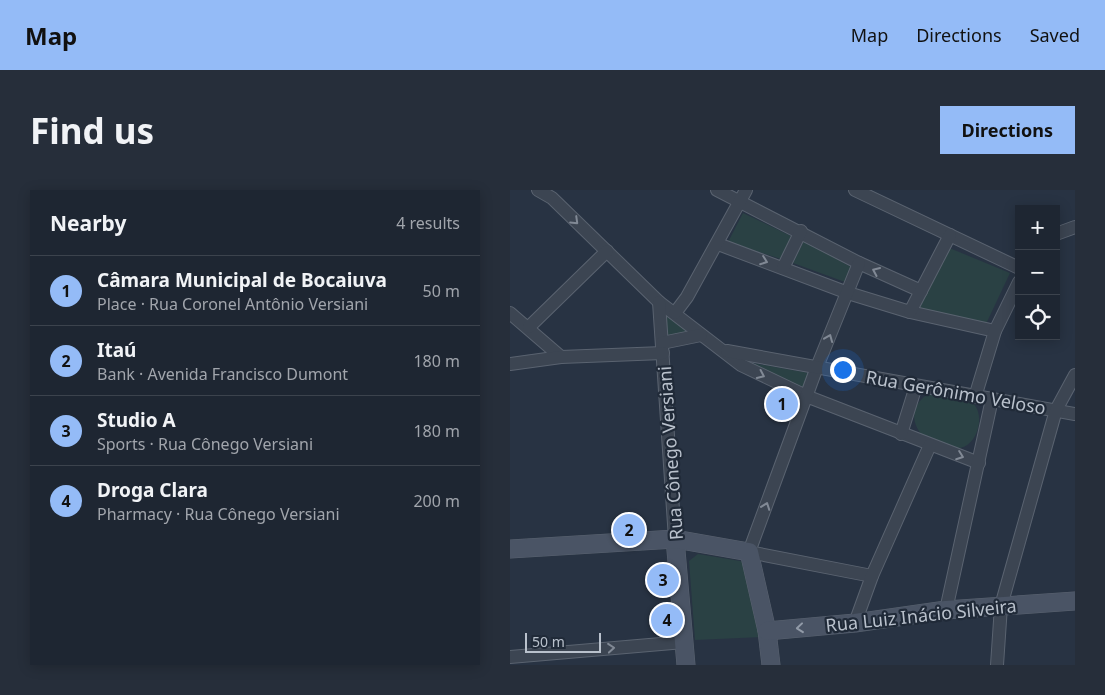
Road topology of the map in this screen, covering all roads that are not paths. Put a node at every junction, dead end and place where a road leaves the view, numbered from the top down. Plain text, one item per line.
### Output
1 (538, 190) edge
2 (718, 190) edge
3 (746, 190) edge
4 (855, 190) edge
5 (554, 194) edge
6 (740, 202) junction
7 (1065, 231) edge
8 (801, 232) junction
9 (950, 235) junction
10 (1075, 237) edge
11 (718, 244) junction
12 (607, 251) junction
13 (859, 263) junction
14 (1015, 266) edge
15 (783, 268) junction
16 (1015, 290) edge
17 (921, 291) junction
18 (848, 293) junction
19 (659, 302) junction
20 (910, 312) junction
21 (510, 313) edge
22 (675, 313) junction
23 (529, 327) junction
24 (995, 331) junction
25 (701, 335) junction
26 (663, 348) junction
27 (561, 357) junction
28 (743, 361) junction
29 (510, 364) edge
30 (817, 367) junction
31 (1075, 375) edge
32 (916, 386) junction
33 (806, 396) junction
34 (975, 396) junction
35 (992, 399) junction
36 (1056, 410) junction
37 (1075, 414) edge
38 (988, 419) junction
39 (902, 434) junction
40 (930, 445) junction
41 (979, 463) junction
42 (675, 539) junction
43 (510, 549) edge
44 (749, 552) junction
45 (872, 576) junction
46 (1075, 601) edge
47 (1001, 606) junction
48 (946, 610) junction
49 (855, 622) junction
50 (767, 631) junction
51 (684, 642) junction
52 (510, 657) edge
53 (686, 665) edge
54 (771, 665) edge
55 (997, 665) edge

1 - 5 street
2 - 6 street
3 - 6 street
4 - 9 street
5 -> 12 street
6 - 8 street
6 - 11 street
7 - 10 street
8 - 13 street
8 - 15 street
9 - 14 street
9 - 17 street
11 -> 15 street
11 - 22 street
12 - 19 street
12 - 23 street
17 -> 13 street
13 - 18 street
15 - 18 street
16 - 24 street
17 - 20 street
18 - 20 street
30 -> 18 street
19 - 22 street
19 - 26 street, Rua Cônego Versiani
20 - 24 street
21 - 23 street
22 - 25 street
23 - 27 street
24 - 34 street
25 - 26 street
25 - 28 street, Rua Gerônimo Veloso
26 - 27 street
26 - 42 street, Rua Cônego Versiani
27 - 29 street
28 - 30 street, Rua Gerônimo Veloso
28 -> 33 street
30 - 32 street, Rua Gerônimo Veloso
30 - 33 street
31 - 36 street
32 - 34 street, Rua Gerônimo Veloso
32 - 39 street
33 - 39 street
44 -> 33 street
34 - 35 street, Rua Gerônimo Veloso
34 - 38 street
35 - 36 street, Rua Gerônimo Veloso
35 - 38 street
36 - 37 street, Rua Gerônimo Veloso
36 - 47 street
38 - 41 street
39 - 40 street
40 -> 41 street
40 - 45 street
41 - 48 street
42 - 43 street
42 - 44 street
42 - 51 street, Rua Cônego Versiani
44 - 45 street
44 - 50 street
45 - 49 street
46 - 47 street, Rua Luiz Inácio Silveira
47 - 48 street, Rua Luiz Inácio Silveira
47 - 55 street
48 - 49 street, Rua Luiz Inácio Silveira
49 -> 50 street, Rua Luiz Inácio Silveira
50 - 54 street
52 -> 51 street
51 - 53 street, Rua Cônego Versiani

